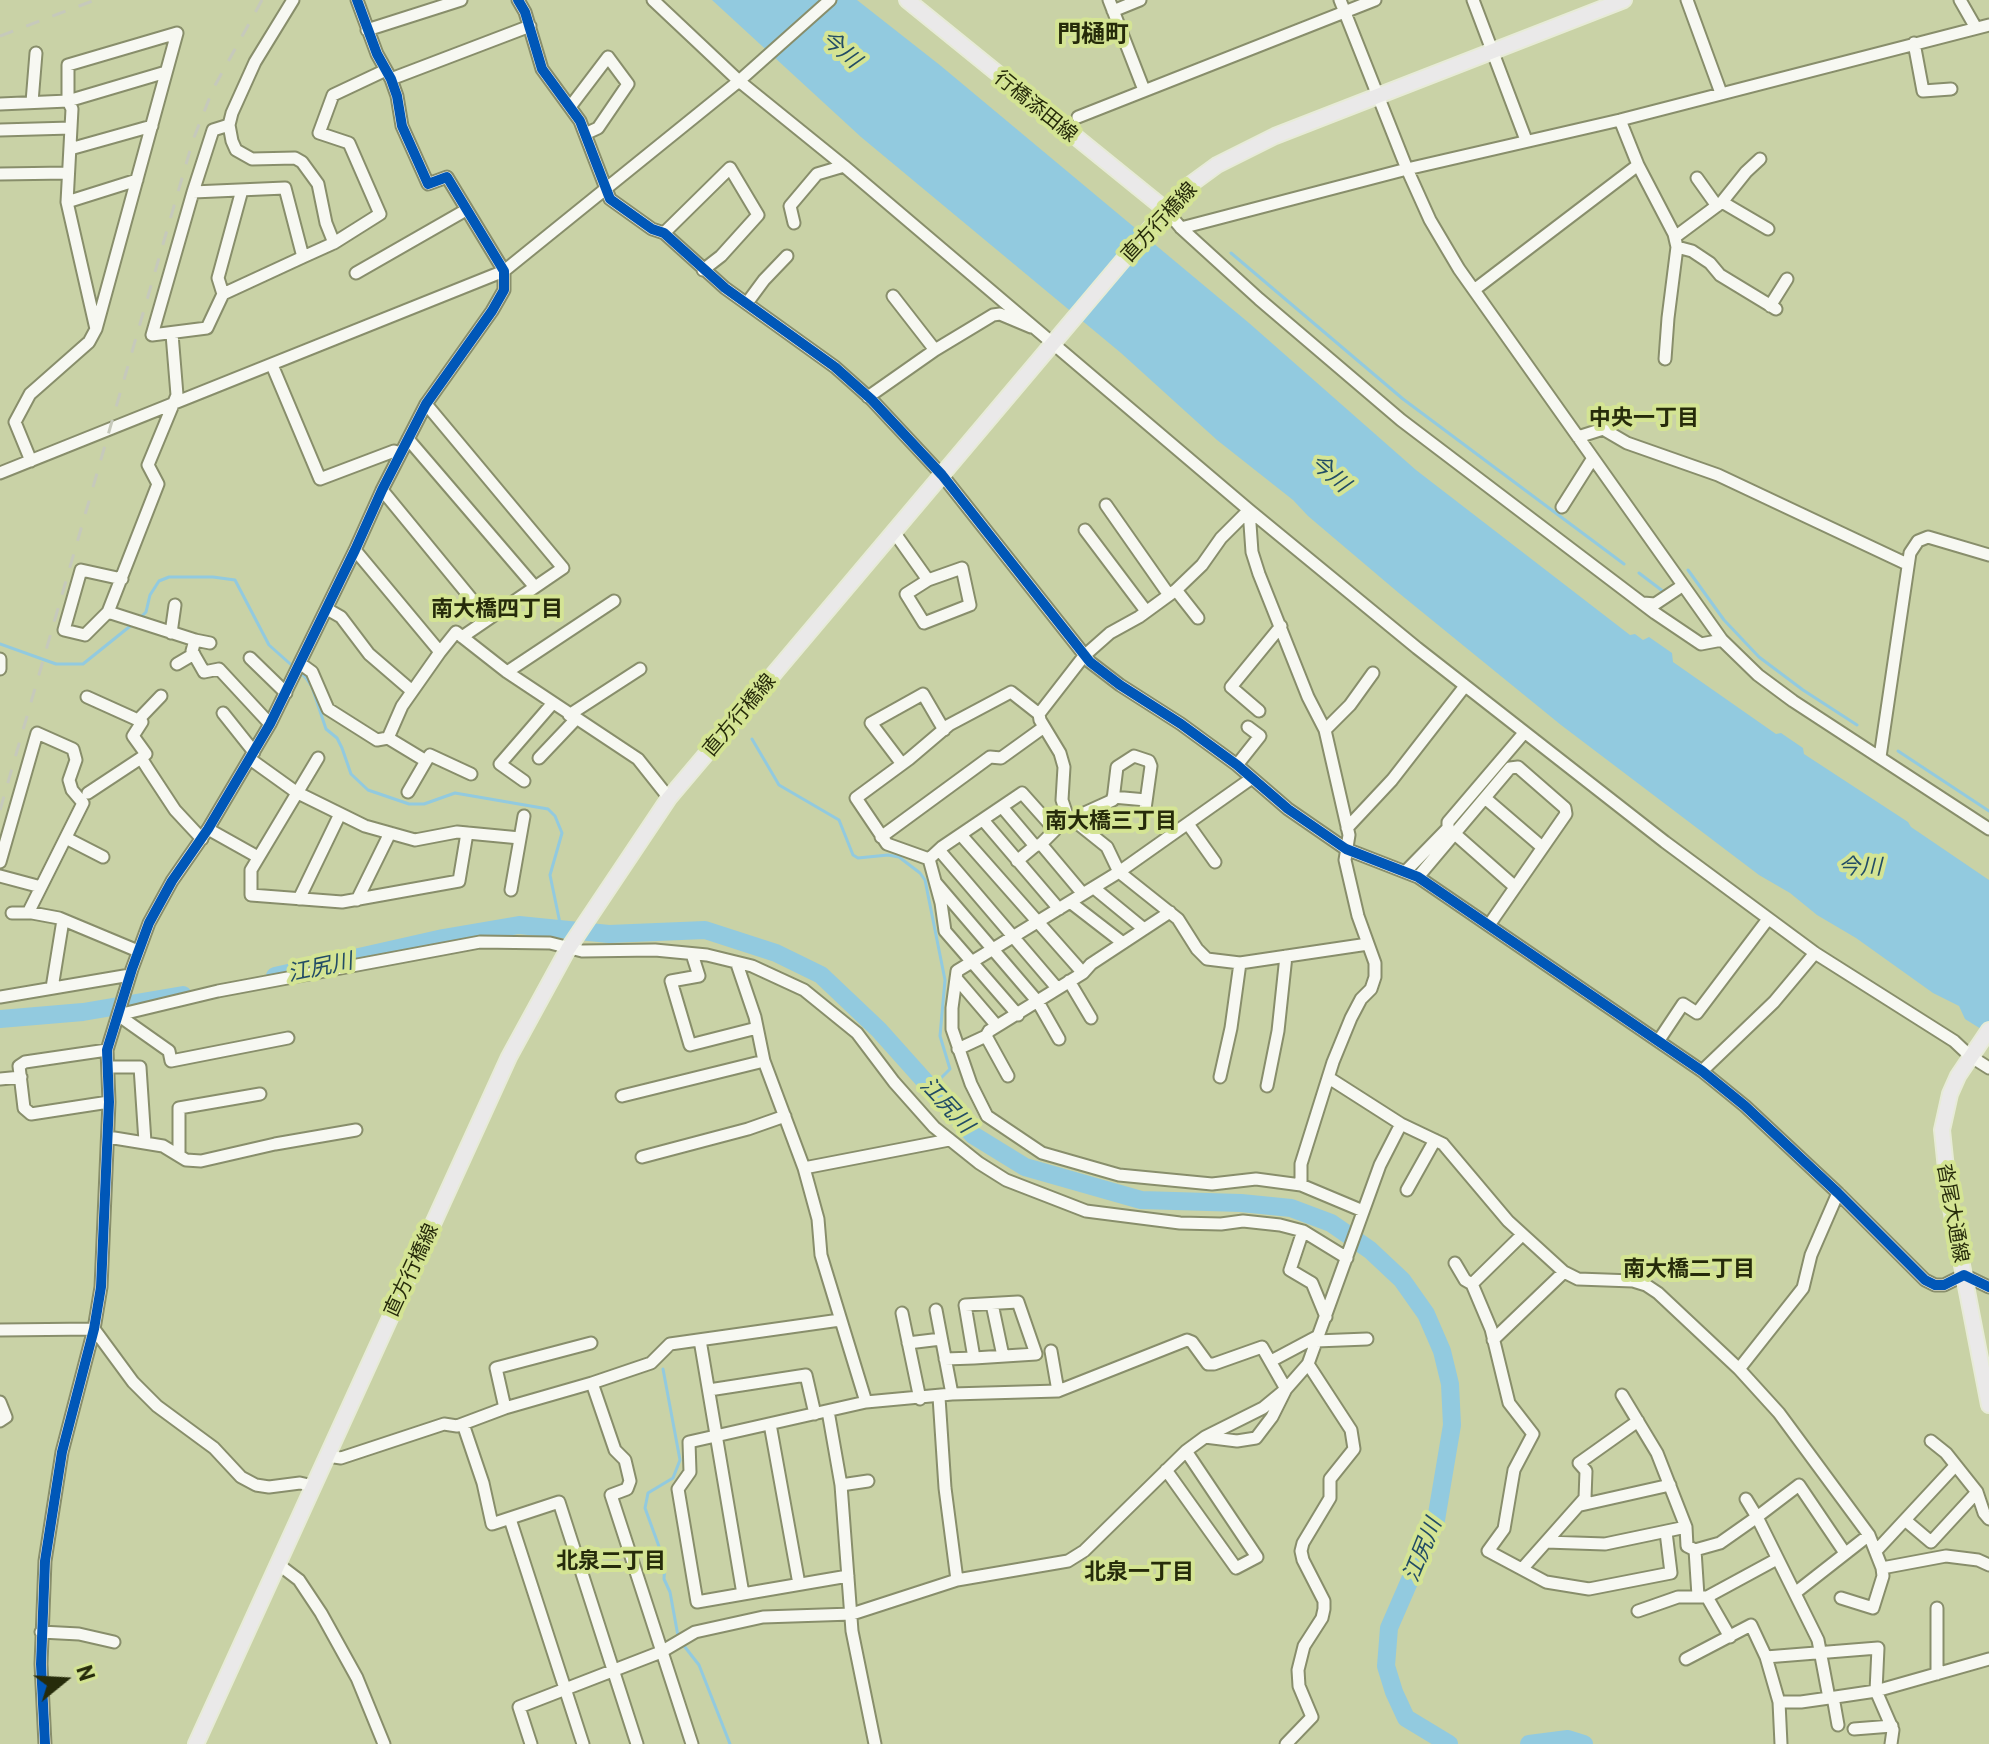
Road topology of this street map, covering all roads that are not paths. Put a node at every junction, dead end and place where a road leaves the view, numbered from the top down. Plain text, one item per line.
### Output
1 (293, 0) edge
2 (357, 0) edge
3 (461, 0) edge
4 (518, 0) edge
5 (653, 0) edge
6 (830, 0) edge
7 (907, 0) edge
8 (1140, 0) edge
9 (1375, 0) edge
10 (1473, 0) edge
11 (1624, 0) edge
12 (1687, 0) edge
13 (1960, 0) edge
14 (1111, 5) edge
15 (1342, 6) edge
16 (1989, 25) edge
17 (530, 26) junction
18 (1976, 28) junction
19 (367, 30) junction
20 (1914, 43) junction
21 (1494, 51) junction
22 (36, 53) dead end
23 (166, 72) junction
24 (388, 74) junction
25 (739, 81) junction
26 (1951, 89) dead end
27 (1144, 90) junction
28 (1721, 93) junction
29 (1379, 97) junction
30 (68, 101) junction
31 (32, 102) junction
32 (0, 104) edge
33 (570, 107) junction
34 (1078, 117) dead end
35 (1620, 120) junction
36 (229, 125) junction
37 (152, 126) junction
38 (71, 128) junction
39 (0, 130) edge
40 (585, 134) junction
41 (1526, 140) junction
42 (70, 149) junction
43 (1760, 159) dead end
44 (1638, 165) junction
45 (844, 166) junction
46 (1407, 169) junction
47 (67, 173) junction
48 (0, 174) edge
49 (1697, 178) dead end
50 (137, 180) junction
51 (604, 187) junction
52 (242, 190) junction
53 (193, 192) junction
54 (67, 202) junction
55 (1720, 204) junction
56 (466, 210) junction
57 (1162, 215) junction
58 (794, 223) dead end
59 (1181, 228) junction
60 (1768, 229) dead end
61 (664, 233) junction
62 (1676, 242) junction
63 (334, 243) junction
64 (787, 256) dead end
65 (303, 257) junction
66 (703, 270) junction
67 (504, 271) junction
68 (356, 273) dead end
69 (1787, 279) dead end
70 (1474, 290) junction
71 (223, 294) junction
72 (893, 296) dead end
73 (747, 303) junction
74 (1036, 328) junction
75 (96, 329) junction
76 (172, 334) junction
77 (1056, 340) junction
78 (935, 350) junction
79 (1665, 359) dead end
80 (272, 365) junction
81 (868, 397) junction
82 (174, 404) junction
83 (426, 404) junction
84 (1578, 437) junction
85 (408, 439) junction
86 (401, 453) junction
87 (1593, 458) junction
88 (31, 461) junction
89 (0, 473) edge
90 (942, 475) junction
91 (382, 490) junction
92 (1106, 505) dead end
93 (1562, 507) dead end
94 (1249, 510) junction
95 (1085, 530) dead end
96 (894, 532) junction
97 (355, 550) junction
98 (1989, 555) edge
99 (1907, 564) junction
100 (122, 579) junction
101 (928, 580) junction
102 (1682, 586) junction
103 (535, 587) junction
104 (1173, 592) junction
105 (614, 601) dead end
106 (1642, 603) junction
107 (175, 605) dead end
108 (327, 609) junction
109 (1146, 611) junction
110 (108, 612) junction
111 (1198, 618) dead end
112 (488, 619) junction
113 (1281, 626) junction
114 (171, 633) junction
115 (462, 637) junction
116 (195, 640) junction
117 (1722, 640) junction
118 (210, 643) dead end
119 (440, 652) junction
120 (194, 654) junction
121 (1084, 656) junction
122 (250, 658) dead end
123 (0, 659) edge
124 (177, 664) dead end
125 (301, 664) junction
126 (0, 669) edge
127 (640, 669) dead end
128 (507, 672) junction
129 (1373, 673) dead end
130 (1465, 686) junction
131 (412, 691) junction
132 (286, 693) junction
133 (161, 696) dead end
134 (87, 697) dead end
135 (552, 704) junction
136 (1259, 711) dead end
137 (223, 713) dead end
138 (1039, 714) junction
139 (572, 717) junction
140 (138, 720) junction
141 (270, 724) junction
142 (1044, 727) junction
143 (1248, 727) dead end
144 (944, 730) junction
145 (1325, 730) junction
146 (1524, 733) junction
147 (388, 738) junction
148 (252, 756) junction
149 (1880, 757) junction
150 (141, 758) junction
151 (318, 758) dead end
152 (539, 758) dead end
153 (426, 761) junction
154 (902, 764) junction
155 (1237, 765) junction
156 (471, 774) dead end
157 (1252, 778) junction
158 (524, 781) dead end
159 (296, 792) junction
160 (408, 792) dead end
161 (88, 793) dead end
162 (1113, 797) junction
163 (669, 798) junction
164 (1485, 798) junction
165 (1002, 807) junction
166 (340, 814) junction
167 (524, 816) dead end
168 (1071, 819) junction
169 (983, 820) junction
170 (1188, 824) junction
171 (1347, 828) junction
172 (1989, 829) edge
173 (390, 833) junction
174 (467, 833) junction
175 (205, 834) junction
176 (1455, 834) junction
177 (961, 835) junction
178 (881, 837) junction
179 (66, 838) junction
180 (520, 838) junction
181 (1038, 845) junction
182 (1542, 847) junction
183 (1346, 849) junction
184 (939, 850) junction
185 (103, 857) dead end
186 (258, 857) junction
187 (929, 859) junction
188 (1017, 861) junction
189 (0, 862) edge
190 (1215, 862) dead end
191 (1119, 872) junction
192 (1405, 872) junction
193 (0, 876) edge
194 (1418, 877) junction
195 (936, 883) junction
196 (1514, 886) junction
197 (41, 887) junction
198 (511, 890) dead end
199 (1088, 891) junction
200 (299, 899) junction
201 (357, 900) junction
202 (1070, 902) junction
203 (1059, 909) junction
204 (1170, 912) junction
205 (12, 913) dead end
206 (28, 913) junction
207 (1768, 919) junction
208 (63, 920) junction
209 (1037, 922) junction
210 (1489, 925) junction
211 (1144, 929) junction
212 (1013, 937) junction
213 (1123, 943) junction
214 (1368, 944) junction
215 (568, 949) junction
216 (992, 949) junction
217 (138, 951) junction
218 (1815, 953) junction
219 (692, 954) junction
220 (1286, 956) junction
221 (971, 962) junction
222 (1240, 963) junction
223 (737, 964) junction
224 (1083, 973) junction
225 (130, 975) junction
226 (956, 978) junction
227 (1069, 981) junction
228 (52, 988) junction
229 (1057, 988) junction
230 (0, 997) edge
231 (1038, 1002) junction
232 (118, 1015) junction
233 (1018, 1015) junction
234 (1091, 1018) dead end
235 (997, 1026) junction
236 (757, 1028) junction
237 (1989, 1030) edge
238 (986, 1036) junction
239 (288, 1038) dead end
240 (1059, 1039) dead end
241 (1659, 1040) junction
242 (958, 1049) junction
243 (107, 1050) junction
244 (1974, 1051) junction
245 (764, 1061) junction
246 (108, 1067) junction
247 (1989, 1068) edge
248 (1702, 1071) junction
249 (1008, 1076) dead end
250 (21, 1077) junction
251 (1220, 1077) dead end
252 (1329, 1078) junction
253 (0, 1079) edge
254 (1267, 1086) dead end
255 (260, 1094) dead end
256 (622, 1096) dead end
257 (109, 1102) junction
258 (785, 1116) junction
259 (1401, 1124) junction
260 (356, 1130) dead end
261 (108, 1137) junction
262 (949, 1140) junction
263 (1435, 1140) junction
264 (145, 1142) junction
265 (179, 1155) junction
266 (642, 1157) dead end
267 (804, 1168) junction
268 (1301, 1185) junction
269 (1407, 1190) dead end
270 (1838, 1193) junction
271 (1362, 1215) junction
272 (1303, 1231) junction
273 (1522, 1235) junction
274 (1347, 1256) junction
275 (1455, 1263) dead end
276 (1564, 1272) junction
277 (1964, 1275) junction
278 (1472, 1284) junction
279 (1989, 1287) edge
280 (992, 1304) junction
281 (936, 1310) dead end
282 (902, 1313) dead end
283 (1326, 1317) junction
284 (840, 1320) junction
285 (94, 1329) junction
286 (0, 1330) edge
287 (941, 1339) junction
288 (1317, 1339) junction
289 (1367, 1339) dead end
290 (700, 1340) junction
291 (1493, 1340) junction
292 (591, 1343) dead end
293 (908, 1343) junction
294 (1051, 1351) dead end
295 (1003, 1356) junction
296 (974, 1358) junction
297 (945, 1359) junction
298 (1271, 1361) junction
299 (1308, 1364) junction
300 (1739, 1369) junction
301 (592, 1383) junction
302 (1286, 1389) junction
303 (709, 1390) junction
304 (1058, 1391) junction
305 (952, 1394) junction
306 (1622, 1395) dead end
307 (939, 1397) junction
308 (920, 1399) junction
309 (0, 1402) edge
310 (866, 1402) junction
311 (1989, 1405) edge
312 (505, 1408) junction
313 (828, 1411) junction
314 (815, 1414) junction
315 (0, 1421) edge
316 (1638, 1421) junction
317 (463, 1424) junction
318 (770, 1424) junction
319 (717, 1436) junction
320 (1205, 1437) junction
321 (1931, 1441) dead end
322 (1186, 1451) junction
323 (327, 1456) junction
324 (1955, 1466) junction
325 (1166, 1470) junction
326 (868, 1481) dead end
327 (841, 1485) junction
328 (1670, 1485) junction
329 (313, 1486) junction
330 (1977, 1492) junction
331 (1746, 1499) dead end
332 (1581, 1505) junction
333 (1757, 1517) junction
334 (510, 1519) junction
335 (1989, 1519) edge
336 (1905, 1520) junction
337 (1686, 1527) junction
338 (1666, 1532) junction
339 (1869, 1535) junction
340 (1546, 1542) junction
341 (1695, 1550) junction
342 (1876, 1551) junction
343 (1845, 1553) junction
344 (1777, 1559) junction
345 (278, 1564) junction
346 (1989, 1565) edge
347 (1882, 1568) junction
348 (1522, 1569) junction
349 (848, 1576) junction
350 (957, 1580) junction
351 (799, 1584) junction
352 (1795, 1593) junction
353 (743, 1594) junction
354 (1702, 1596) junction
355 (1841, 1598) dead end
356 (1937, 1608) dead end
357 (1638, 1611) dead end
358 (852, 1614) junction
359 (41, 1632) junction
360 (1730, 1637) junction
361 (114, 1642) dead end
362 (661, 1652) junction
363 (1823, 1653) junction
364 (1766, 1657) junction
365 (1686, 1659) dead end
366 (1989, 1659) edge
367 (613, 1671) junction
368 (1937, 1674) junction
369 (564, 1689) junction
370 (1876, 1691) junction
371 (1831, 1698) junction
372 (1779, 1702) junction
373 (1838, 1725) dead end
374 (1892, 1726) junction
375 (1854, 1729) dead end
376 (527, 1732) junction
377 (45, 1744) edge
378 (196, 1744) edge
379 (384, 1744) edge
380 (517, 1744) edge
381 (531, 1744) edge
382 (583, 1744) edge
383 (637, 1744) edge
384 (692, 1744) edge
385 (875, 1744) edge
386 (1286, 1744) edge
387 (1781, 1744) edge
388 (1891, 1744) edge

1 - 36 street
2 - 19 street
3 - 19 street
4 - 17 street
5 - 25 street
6 - 25 street
7 - 57 main road, 行橋添田線
8 - 14 street
9 - 15 street
10 - 21 street
11 - 21 main road, 直方行橋線
12 - 28 street
13 - 18 street
14 - 27 street
15 - 27 street
15 - 29 street
16 - 18 street
17 - 24 street
17 - 33 street
18 - 20 street
19 - 24 street
20 - 26 street
20 - 28 street
21 - 29 main road, 直方行橋線
21 - 41 street
22 - 31 street
23 - 30 street
23 - 30 street
23 - 37 street
24 - 56 street
24 - 63 street
25 - 45 street
25 - 51 street
27 - 34 street
28 - 35 street
29 - 46 street
29 - 57 main road, 直方行橋線
30 - 31 street
30 - 38 street
31 - 32 street
33 - 40 street
33 - 40 street
35 - 41 street
35 - 44 street
36 - 53 street
36 - 63 street
37 - 42 street
37 - 50 street
38 - 39 street
38 - 42 street
40 - 51 street
41 - 46 street
42 - 47 street
43 - 55 street
44 - 62 street
44 - 70 street
45 - 58 street
45 - 74 street
46 - 59 street
46 - 70 street
47 - 48 street
47 - 54 street
49 - 55 street
50 - 54 street
50 - 75 street
51 - 61 street
51 - 67 street
52 - 53 street
52 - 65 street
52 - 71 street
53 - 76 street
54 - 75 street
55 - 60 street
55 - 62 street
56 - 67 street
56 - 68 street
57 - 59 street
57 - 77 main road, 直方行橋線
59 - 106 street
61 - 66 street
61 - 66 street
62 - 69 street
62 - 79 street
63 - 65 street
64 - 73 street
65 - 71 street
66 - 73 street
67 - 80 street
67 - 83 street
70 - 84 street
71 - 76 street
72 - 78 street
73 - 81 street
74 - 77 street
74 - 78 street
75 - 88 street
76 - 82 street
77 - 90 main road, 直方行橋線
77 - 94 street
78 - 81 street
80 - 82 street
80 - 86 street
81 - 90 street
82 - 88 street
82 - 100 street
83 - 85 street
83 - 103 street
84 - 87 street
84 - 99 street
85 - 86 street
85 - 103 street
86 - 91 street
87 - 93 street
87 - 102 street
88 - 89 street
90 - 96 main road, 直方行橋線
90 - 121 street
91 - 97 street
91 - 112 street
92 - 104 street
94 - 104 street
94 - 113 street
94 - 130 street
95 - 109 street
96 - 101 street
96 - 163 main road, 直方行橋線
97 - 108 street
97 - 119 street
98 - 99 street
99 - 149 street
100 - 110 street
100 - 110 street
101 - 101 street
102 - 106 street
102 - 117 street
103 - 112 street
104 - 109 street
104 - 111 street
105 - 128 street
106 - 117 street
107 - 114 street
108 - 125 street
108 - 131 street
109 - 121 street
110 - 114 street
112 - 115 street
113 - 136 street
113 - 145 street
114 - 116 street
115 - 119 street
115 - 128 street
116 - 118 street
116 - 120 street
117 - 149 street
119 - 131 street
120 - 124 street
120 - 141 street
121 - 138 street
121 - 155 street
122 - 132 street
123 - 126 street
125 - 132 street
125 - 147 street
127 - 139 street
128 - 135 street
129 - 145 street
130 - 146 street
130 - 171 street
131 - 147 street
132 - 141 street
133 - 140 street
134 - 140 street
135 - 139 street
135 - 158 street
137 - 148 street
138 - 142 street
138 - 144 street
139 - 152 street
139 - 163 street
140 - 150 street
141 - 148 street
142 - 168 street
142 - 178 street
143 - 155 street
144 - 154 street
144 - 154 street
145 - 171 street
146 - 192 street
146 - 207 street
147 - 153 street
148 - 159 street
148 - 175 street
149 - 172 street
150 - 161 street
150 - 175 street
151 - 159 street
153 - 156 street
153 - 160 street
154 - 178 street
155 - 157 street
157 - 170 street
157 - 183 street
159 - 166 street
159 - 186 street
162 - 162 street
162 - 168 street
163 - 215 main road, 直方行橋線
164 - 176 street
164 - 182 street
164 - 182 street
165 - 169 street
165 - 181 street
165 - 181 street
166 - 173 street
166 - 200 street
167 - 180 street
168 - 191 street
169 - 177 street
169 - 188 street
170 - 190 street
170 - 191 street
171 - 183 street
173 - 174 street
173 - 201 street
174 - 180 street
174 - 201 street
175 - 186 street
175 - 217 street
176 - 194 street
176 - 196 street
177 - 184 street
177 - 209 street
178 - 187 street
179 - 185 street
179 - 189 street
179 - 197 street
180 - 198 street
181 - 188 street
181 - 199 street
182 - 196 street
183 - 192 street
183 - 214 street
184 - 187 street
184 - 212 street
186 - 200 street
187 - 195 street
188 - 203 street
191 - 199 street
191 - 204 street
192 - 194 street
193 - 197 street
194 - 210 street
195 - 216 street
195 - 221 street
196 - 210 street
197 - 206 street
199 - 202 street
199 - 211 street
200 - 201 street
202 - 203 street
202 - 213 street
203 - 209 street
204 - 211 street
204 - 222 street
205 - 206 street
206 - 208 street
207 - 218 street
207 - 241 street
208 - 217 street
208 - 228 street
209 - 212 street
209 - 224 street
210 - 241 street
211 - 213 street
212 - 216 street
212 - 229 street
213 - 224 street
214 - 220 street
214 - 252 street
215 - 219 street
215 - 232 street
215 - 323 main road, 直方行橋線
216 - 221 street
216 - 231 street
217 - 225 street
218 - 244 street
218 - 248 street
219 - 223 street
219 - 236 street
220 - 222 street
220 - 254 street
221 - 226 street
221 - 233 street
222 - 251 street
223 - 236 street
223 - 262 street
224 - 227 street
225 - 228 street
225 - 232 street
226 - 235 street
226 - 242 street
227 - 229 street
227 - 234 street
228 - 230 street
229 - 231 street
231 - 233 street
231 - 240 street
232 - 239 street
232 - 243 street
233 - 235 street
235 - 238 street
236 - 245 street
237 - 244 main road, 沓尾大通線
238 - 242 street
238 - 249 street
241 - 248 street
242 - 268 street
243 - 246 street
243 - 250 street
244 - 247 street
244 - 277 main road, 沓尾大通線
245 - 256 street
245 - 258 street
246 - 257 street
246 - 264 street
248 - 270 street
250 - 253 street
250 - 257 street
252 - 259 street
252 - 268 street
255 - 265 street
257 - 261 street
258 - 266 street
258 - 267 street
259 - 263 street
259 - 271 street
260 - 265 street
261 - 264 street
261 - 285 street
262 - 267 street
262 - 272 street
263 - 269 street
263 - 273 street
264 - 265 street
267 - 284 street
268 - 271 street
270 - 277 street
270 - 300 street
271 - 274 street
272 - 274 street
272 - 283 street
273 - 276 street
273 - 278 street
274 - 283 street
275 - 278 street
276 - 291 street
276 - 300 street
277 - 279 street
277 - 311 main road, 沓尾大通線
278 - 291 street
280 - 295 street
280 - 295 street
280 - 296 street
281 - 287 street
282 - 293 street
283 - 288 street
284 - 290 street
284 - 310 street
285 - 286 street
285 - 329 street
285 - 359 street
287 - 293 street
287 - 297 street
288 - 289 street
288 - 298 street
288 - 299 street
290 - 301 street
290 - 303 street
291 - 348 street
292 - 312 street
293 - 308 street
294 - 304 street
295 - 296 street
296 - 297 street
297 - 305 street
298 - 302 street
298 - 304 street
299 - 302 street
299 - 386 street
300 - 339 street
301 - 312 street
301 - 362 street
302 - 320 street
302 - 320 street
303 - 314 street
303 - 319 street
304 - 305 street
305 - 307 street
306 - 316 street
307 - 308 street
307 - 350 street
308 - 310 street
309 - 315 street
310 - 313 street
312 - 317 street
313 - 314 street
313 - 327 street
314 - 318 street
316 - 328 street
316 - 332 street
317 - 323 street
317 - 334 street
318 - 319 street
318 - 351 street
319 - 353 street
319 - 353 street
320 - 322 street
321 - 324 street
322 - 325 street
322 - 325 street
323 - 329 main road, 直方行橋線
324 - 330 street
324 - 336 street
325 - 350 street
326 - 327 street
327 - 349 street
328 - 332 street
328 - 337 street
329 - 345 main road, 直方行橋線
330 - 335 street
330 - 336 street
331 - 333 street
332 - 340 street
333 - 341 street
333 - 343 street
333 - 344 street
334 - 367 street
334 - 369 street
336 - 342 street
337 - 338 street
337 - 341 street
338 - 340 street
338 - 348 street
339 - 342 street
339 - 343 street
340 - 348 street
341 - 354 street
342 - 347 street
343 - 352 street
344 - 352 street
344 - 354 street
345 - 378 main road, 直方行橋線
345 - 379 street
346 - 347 street
347 - 355 street
349 - 351 street
349 - 358 street
350 - 358 street
351 - 353 street
352 - 363 street
354 - 357 street
354 - 360 street
356 - 368 street
358 - 362 street
358 - 385 street
359 - 361 street
359 - 377 street
360 - 364 street
360 - 365 street
362 - 367 street
362 - 384 street
363 - 364 street
363 - 370 street
363 - 371 street
364 - 372 street
366 - 368 street
367 - 369 street
367 - 383 street
368 - 370 street
369 - 376 street
369 - 382 street
370 - 371 street
370 - 374 street
371 - 372 street
371 - 373 street
372 - 387 street
374 - 375 street
374 - 388 street
376 - 380 street
376 - 381 street

